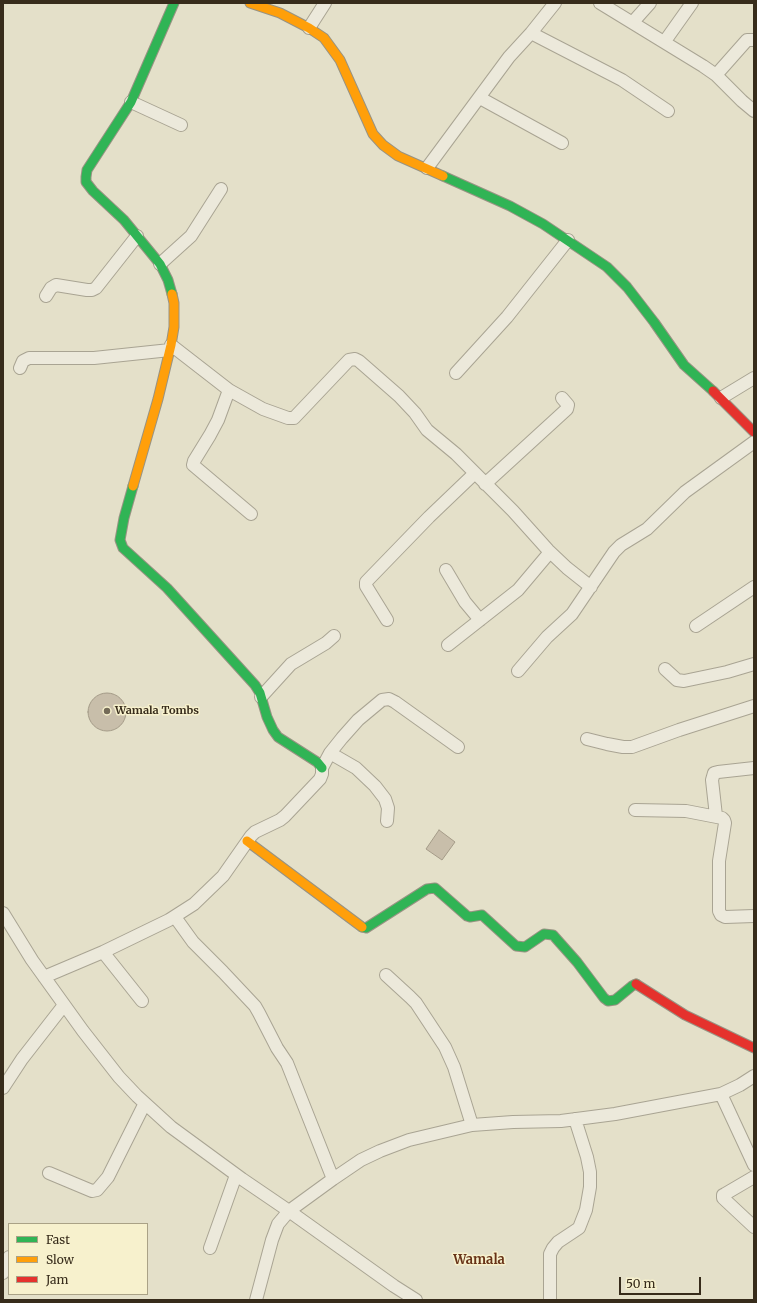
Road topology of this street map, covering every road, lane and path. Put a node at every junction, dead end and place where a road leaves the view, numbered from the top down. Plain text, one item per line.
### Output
1 (174, 3) edge
2 (250, 3) edge
3 (325, 3) edge
4 (555, 3) edge
5 (600, 3) edge
6 (650, 3) edge
7 (692, 3) edge
8 (633, 22) junction
9 (309, 28) junction
10 (531, 33) junction
11 (754, 40) edge
12 (664, 41) junction
13 (716, 75) junction
14 (480, 98) junction
15 (131, 102) junction
16 (668, 111) dead end
17 (754, 111) edge
18 (181, 125) dead end
19 (562, 143) dead end
20 (427, 168) junction
21 (221, 189) dead end
22 (137, 236) junction
23 (568, 240) junction
24 (160, 264) junction
25 (46, 296) dead end
26 (171, 348) junction
27 (20, 368) dead end
28 (456, 373) dead end
29 (754, 378) edge
30 (229, 390) junction
31 (562, 398) dead end
32 (722, 398) junction
33 (754, 432) edge
34 (754, 442) edge
35 (475, 473) junction
36 (485, 484) junction
37 (251, 514) dead end
38 (550, 552) junction
39 (446, 570) dead end
40 (591, 587) junction
41 (754, 587) edge
42 (387, 620) dead end
43 (480, 620) junction
44 (696, 626) dead end
45 (334, 636) dead end
46 (448, 645) dead end
47 (754, 664) edge
48 (665, 669) dead end
49 (518, 671) dead end
50 (261, 697) junction
51 (754, 706) edge
52 (587, 738) dead end
53 (458, 747) dead end
54 (330, 753) junction
55 (322, 768) junction
56 (754, 768) edge
57 (635, 810) dead end
58 (716, 816) junction
59 (387, 822) dead end
60 (247, 841) junction
61 (3, 914) edge
62 (754, 916) edge
63 (175, 917) junction
64 (103, 952) junction
65 (386, 976) dead end
66 (44, 977) junction
67 (142, 1001) dead end
68 (64, 1005) junction
69 (754, 1048) edge
70 (754, 1076) edge
71 (3, 1088) edge
72 (721, 1094) junction
73 (145, 1103) junction
74 (575, 1119) junction
75 (472, 1125) junction
76 (754, 1165) edge
77 (49, 1173) dead end
78 (236, 1175) junction
79 (754, 1177) edge
80 (333, 1179) junction
81 (289, 1211) junction
82 (754, 1227) edge
83 (210, 1248) dead end
84 (8, 1260) edge
85 (3, 1273) edge
86 (256, 1300) edge
87 (416, 1300) edge
88 (550, 1300) edge

1 - 15 street
2 - 9 street
3 - 9 street
4 - 10 street
5 - 8 street
6 - 8 street
7 - 12 street
8 - 12 street
9 - 20 street
10 - 14 street
10 - 16 street
11 - 13 street
12 - 13 street
13 - 17 street
14 - 19 street
14 - 20 street
15 - 18 street
15 - 22 street
20 - 23 street
21 - 24 street
22 - 24 street
22 - 25 street
23 - 28 street
23 - 32 street
24 - 26 street
26 - 27 street
26 - 30 street
26 - 50 street
29 - 32 street
30 - 35 street
30 - 37 street
31 - 36 street
32 - 33 street
34 - 40 street
35 - 36 street
35 - 42 street
36 - 38 street
38 - 40 street
38 - 43 street
39 - 43 street
40 - 49 street
41 - 44 street
43 - 46 street
45 - 50 street
47 - 48 street
50 - 55 street
51 - 52 street
53 - 54 street
54 - 55 street
54 - 59 street
55 - 60 street
56 - 58 street
57 - 58 street
58 - 62 street
60 - 63 street
60 - 69 street
61 - 66 street
63 - 64 street
63 - 80 street
64 - 66 street
64 - 67 street
65 - 75 street
66 - 68 street
68 - 71 street
68 - 73 street
70 - 72 street
72 - 74 street
72 - 76 street
73 - 77 street
73 - 78 street
74 - 75 street
74 - 88 street
75 - 80 street
78 - 81 street
78 - 83 street
79 - 82 street
80 - 81 street
81 - 86 street
81 - 87 street
84 - 85 street

